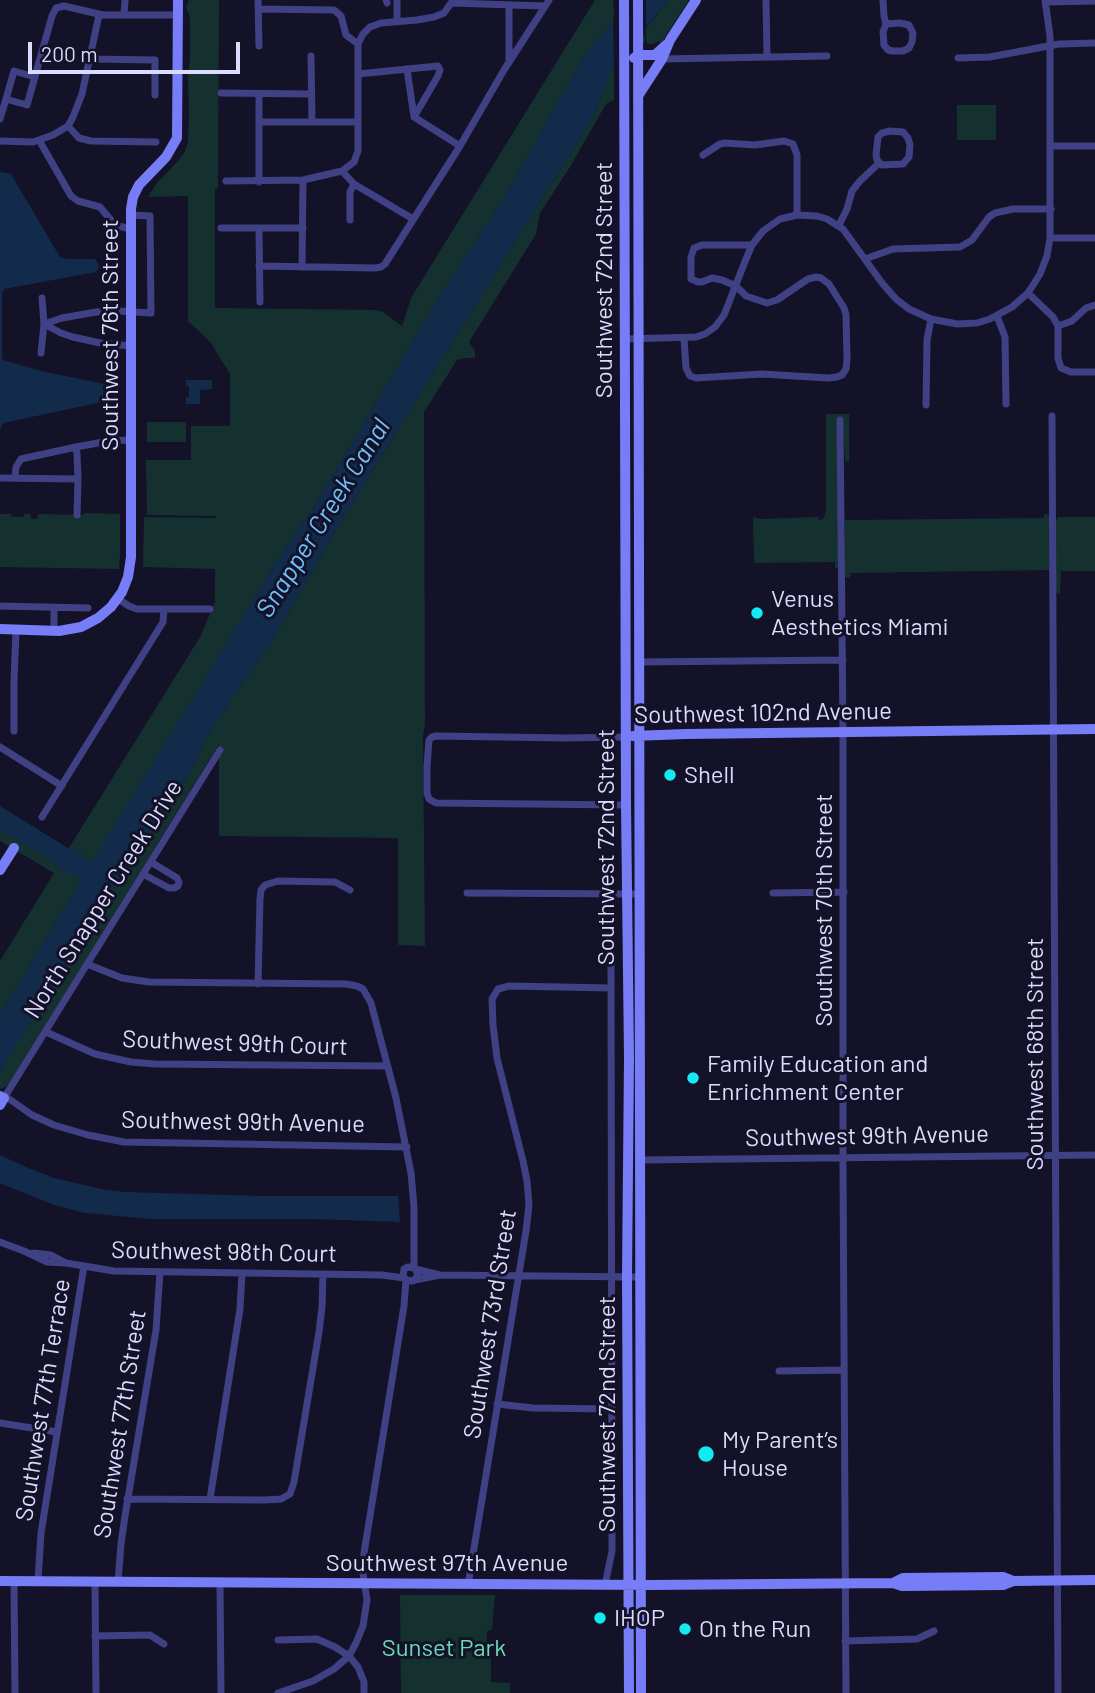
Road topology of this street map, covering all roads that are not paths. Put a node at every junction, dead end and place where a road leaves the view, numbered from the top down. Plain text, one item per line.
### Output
1 (125, 0) edge
2 (178, 0) edge
3 (258, 0) edge
4 (291, 0) edge
5 (397, 0) edge
6 (638, 0) edge
7 (696, 0) edge
8 (766, 0) edge
9 (883, 0) edge
10 (624, 1) edge
11 (1046, 1) edge
12 (1095, 1) edge
13 (452, 2) edge
14 (547, 3) edge
15 (509, 5) junction
16 (258, 9) junction
17 (292, 9) junction
18 (99, 15) junction
19 (124, 15) junction
20 (178, 15) junction
21 (397, 21) junction
22 (886, 24) junction
23 (670, 40) junction
24 (1095, 43) edge
25 (358, 44) junction
26 (1050, 45) junction
27 (259, 46) dead end
28 (311, 56) dead end
29 (638, 56) junction
30 (827, 56) dead end
31 (767, 57) junction
32 (958, 58) dead end
33 (684, 59) junction
34 (90, 60) junction
35 (509, 62) junction
36 (659, 62) junction
37 (625, 63) junction
38 (407, 69) junction
39 (358, 74) junction
40 (35, 77) junction
41 (220, 93) dead end
42 (259, 94) junction
43 (311, 94) junction
44 (155, 95) dead end
45 (638, 97) junction
46 (6, 99) junction
47 (414, 117) junction
48 (0, 119) edge
49 (259, 122) junction
50 (312, 122) junction
51 (358, 122) junction
52 (68, 126) junction
53 (39, 140) junction
54 (0, 141) edge
55 (156, 142) dead end
56 (460, 146) junction
57 (625, 146) junction
58 (638, 146) junction
59 (1051, 146) junction
60 (1095, 146) edge
61 (703, 155) dead end
62 (879, 163) junction
63 (342, 171) junction
64 (303, 180) junction
65 (226, 181) dead end
66 (260, 182) junction
67 (354, 184) junction
68 (1051, 209) junction
69 (131, 215) junction
70 (797, 215) junction
71 (413, 219) junction
72 (350, 220) dead end
73 (625, 222) junction
74 (638, 222) junction
75 (839, 225) junction
76 (221, 228) dead end
77 (131, 229) junction
78 (259, 229) junction
79 (303, 229) junction
80 (1050, 238) junction
81 (1095, 238) edge
82 (752, 245) junction
83 (865, 259) junction
84 (259, 266) junction
85 (302, 267) junction
86 (736, 286) junction
87 (1028, 293) junction
88 (42, 298) dead end
89 (260, 302) dead end
90 (1095, 305) edge
91 (131, 312) junction
92 (997, 316) junction
93 (931, 319) junction
94 (44, 324) junction
95 (1058, 326) junction
96 (625, 338) junction
97 (684, 338) junction
98 (638, 339) junction
99 (131, 346) junction
100 (41, 353) dead end
101 (1095, 372) edge
102 (1006, 404) dead end
103 (926, 405) dead end
104 (1052, 416) dead end
105 (840, 420) dead end
106 (626, 426) junction
107 (638, 426) junction
108 (131, 440) junction
109 (76, 447) junction
110 (0, 478) edge
111 (15, 478) junction
112 (78, 479) junction
113 (77, 514) dead end
114 (626, 533) junction
115 (639, 556) junction
116 (118, 599) junction
117 (0, 606) edge
118 (54, 608) junction
119 (88, 608) dead end
120 (164, 609) junction
121 (210, 609) dead end
122 (0, 629) edge
123 (16, 630) junction
124 (54, 631) junction
125 (843, 660) junction
126 (638, 662) junction
127 (1053, 729) junction
128 (1095, 729) edge
129 (13, 731) dead end
130 (844, 732) junction
131 (639, 736) junction
132 (626, 737) junction
133 (0, 747) edge
134 (220, 750) dead end
135 (62, 786) junction
136 (626, 805) junction
137 (42, 817) dead end
138 (13, 848) dead end
139 (151, 862) junction
140 (0, 870) edge
141 (144, 874) junction
142 (350, 890) dead end
143 (844, 892) junction
144 (467, 893) dead end
145 (627, 893) junction
146 (773, 893) dead end
147 (639, 894) junction
148 (87, 964) junction
149 (611, 966) dead end
150 (258, 984) junction
151 (610, 988) junction
152 (627, 989) junction
153 (640, 989) junction
154 (46, 1031) junction
155 (634, 1058) junction
156 (387, 1066) junction
157 (2, 1099) edge
158 (407, 1147) junction
159 (1054, 1155) junction
160 (1095, 1155) edge
161 (843, 1157) junction
162 (634, 1160) junction
163 (0, 1242) edge
164 (84, 1266) junction
165 (410, 1268) junction
166 (160, 1272) junction
167 (242, 1273) junction
168 (323, 1274) junction
169 (382, 1275) junction
170 (440, 1275) junction
171 (518, 1276) junction
172 (611, 1277) junction
173 (627, 1277) junction
174 (640, 1277) junction
175 (409, 1280) junction
176 (844, 1370) junction
177 (779, 1371) dead end
178 (497, 1404) junction
179 (612, 1409) junction
180 (628, 1409) junction
181 (640, 1409) junction
182 (0, 1423) edge
183 (57, 1432) junction
184 (127, 1499) junction
185 (210, 1499) junction
186 (1057, 1580) junction
187 (1095, 1580) edge
188 (0, 1581) edge
189 (14, 1581) junction
190 (38, 1581) junction
191 (95, 1582) junction
192 (118, 1583) junction
193 (220, 1583) junction
194 (845, 1583) junction
195 (365, 1584) junction
196 (468, 1585) junction
197 (605, 1585) junction
198 (628, 1585) junction
199 (641, 1585) junction
200 (934, 1630) dead end
201 (95, 1636) junction
202 (278, 1640) dead end
203 (845, 1641) junction
204 (164, 1644) dead end
205 (349, 1656) junction
206 (15, 1693) edge
207 (96, 1693) edge
208 (221, 1693) edge
209 (278, 1693) edge
210 (364, 1693) edge
211 (629, 1693) edge
212 (641, 1693) edge
213 (846, 1693) edge
214 (1058, 1693) edge

1 - 19 street
2 - 20 main road, Southwest 76th Street
3 - 16 street
4 - 17 street
5 - 21 street
6 - 29 main road, Southwest 72nd Street
7 - 23 main road
8 - 31 street
9 - 22 street
10 - 37 main road, Southwest 72nd Street
11 - 12 street
11 - 26 street
13 - 15 street
13 - 21 street
14 - 15 street
14 - 35 street
15 - 35 street
16 - 17 street
16 - 27 street
17 - 25 street
18 - 19 street
18 - 34 street
18 - 40 street
19 - 20 street
20 - 69 main road, Southwest 76th Street
21 - 25 street
22 - 22 street
23 - 29 main road
23 - 33 street
23 - 36 main road
24 - 26 street
25 - 39 street
26 - 32 street
26 - 59 street
28 - 43 street
29 - 36 main road
29 - 37 main road
29 - 45 main road, Southwest 72nd Street
30 - 31 street
31 - 33 street
33 - 36 street
34 - 44 street
34 - 52 street
35 - 56 street
36 - 45 main road
37 - 57 main road, Southwest 72nd Street
38 - 39 street
38 - 47 street
38 - 47 street
39 - 51 street
40 - 46 street
40 - 46 street
41 - 42 street
42 - 43 street
42 - 49 street
43 - 50 street
45 - 58 main road, Southwest 72nd Street
46 - 48 street
47 - 56 street
49 - 50 street
49 - 66 street
50 - 51 street
51 - 63 street
52 - 53 street
52 - 55 street
53 - 54 street
53 - 77 street
56 - 71 street
57 - 58 main road
57 - 73 main road, Southwest 72nd Street
58 - 74 main road, Southwest 72nd Street
59 - 60 street
59 - 68 street
61 - 70 street
62 - 62 street
62 - 75 street
63 - 64 street
63 - 67 street
64 - 66 street
64 - 79 street
65 - 66 street
67 - 71 street
67 - 72 street
68 - 80 street
68 - 83 street
69 - 77 main road, Southwest 76th Street
69 - 91 street
70 - 75 street
70 - 82 street
71 - 85 street
73 - 74 main road
73 - 96 main road, Southwest 72nd Street
74 - 98 main road, Southwest 72nd Street
75 - 83 street
76 - 78 street
77 - 91 main road, Southwest 76th Street
78 - 79 street
78 - 84 street
79 - 85 street
80 - 81 street
80 - 87 street
82 - 86 street
82 - 86 street
83 - 93 street
84 - 85 street
84 - 89 street
86 - 97 street
86 - 97 street
87 - 92 street
87 - 95 street
88 - 94 street
90 - 95 street
91 - 94 street
91 - 99 main road, Southwest 76th Street
92 - 93 street
92 - 102 street
93 - 103 street
94 - 99 street
94 - 100 street
95 - 101 street
96 - 98 street
96 - 106 main road, Southwest 72nd Street
97 - 98 street
98 - 107 main road, Southwest 72nd Street
99 - 108 main road, Southwest 76th Street
104 - 127 street, Southwest 68th Street
105 - 125 street, Southwest 70th Street
106 - 107 main road
106 - 114 main road, Southwest 72nd Street
107 - 115 main road, Southwest 72nd Street
108 - 109 street
108 - 116 main road, Southwest 76th Street
109 - 111 street
109 - 112 street
110 - 111 street
111 - 112 street
112 - 113 street
114 - 115 main road
114 - 132 main road, Southwest 72nd Street
115 - 126 main road, Southwest 72nd Street
116 - 120 street
116 - 124 main road
117 - 118 street
118 - 119 street
118 - 124 street
120 - 121 street
120 - 135 street
122 - 123 main road
123 - 124 main road
123 - 129 street
125 - 126 street
125 - 130 street, Southwest 70th Street
126 - 131 main road, Southwest 72nd Street
127 - 128 main road, Southwest 102nd Avenue
127 - 130 main road, Southwest 102nd Avenue
127 - 159 street, Southwest 68th Street
130 - 131 main road, Southwest 102nd Avenue
130 - 143 street, Southwest 70th Street
131 - 132 main road, Southwest 102nd Avenue
131 - 147 main road, Southwest 72nd Street
132 - 136 main road, Southwest 72nd Street
132 - 136 street, Southwest 102nd Avenue
133 - 135 street
134 - 139 street, North Snapper Creek Drive
135 - 137 street
136 - 145 main road, Southwest 72nd Street
138 - 140 main road
139 - 141 street, North Snapper Creek Drive
139 - 141 street
141 - 148 street, North Snapper Creek Drive
142 - 150 street
143 - 146 street
143 - 161 street, Southwest 70th Street
144 - 145 street
145 - 147 street
145 - 152 main road, Southwest 72nd Street
147 - 153 main road, Southwest 72nd Street
148 - 150 street
148 - 154 street, North Snapper Creek Drive
149 - 151 street, Southwest 72nd Street
150 - 156 street
151 - 171 street, Southwest 73rd Street
151 - 172 street, Southwest 72nd Street
152 - 153 main road
152 - 155 main road, Southwest 72nd Street
153 - 155 main road, Southwest 72nd Street
154 - 156 street, Southwest 99th Court
154 - 157 street, North Snapper Creek Drive
155 - 162 main road, Southwest 72nd Street
156 - 158 street
157 - 158 street, Southwest 99th Avenue
158 - 165 street
159 - 160 street, Southwest 99th Avenue
159 - 161 street, Southwest 99th Avenue
159 - 186 street, Southwest 68th Street
161 - 162 street, Southwest 99th Avenue
161 - 176 street, Southwest 70th Street
162 - 173 main road, Southwest 72nd Street
162 - 174 main road, Southwest 72nd Street
163 - 164 street, Southwest 98th Court
164 - 166 street, Southwest 98th Court
164 - 183 street, Southwest 77th Terrace
165 - 169 street, Southwest 98th Court
165 - 170 street, Southwest 98th Court
165 - 175 street
165 - 175 street
166 - 167 street, Southwest 98th Court
166 - 184 street, Southwest 77th Street
167 - 168 street, Southwest 98th Court
167 - 185 street
168 - 169 street, Southwest 98th Court
168 - 185 street
169 - 175 street, Southwest 98th Court
170 - 171 street, Southwest 98th Court
170 - 175 street, Southwest 98th Court
171 - 172 street, Southwest 98th Court
171 - 178 street, Southwest 73rd Street
172 - 173 street, Southwest 98th Court
172 - 179 street, Southwest 72nd Street
173 - 174 street, Southwest 98th Court
173 - 180 main road, Southwest 72nd Street
174 - 181 main road, Southwest 72nd Street
175 - 195 street
176 - 177 street
176 - 194 street, Southwest 70th Street
178 - 179 street
178 - 196 street, Southwest 73rd Street
179 - 197 street, Southwest 72nd Street
180 - 181 main road
180 - 198 main road, Southwest 72nd Street
181 - 199 main road, Southwest 72nd Street
182 - 183 street
183 - 190 street, Southwest 77th Terrace
184 - 185 street
184 - 192 street, Southwest 77th Street
186 - 187 main road, Southwest 97th Avenue
186 - 194 main road, Southwest 97th Avenue
186 - 214 street, Southwest 68th Street
188 - 189 main road, Southwest 97th Avenue
189 - 190 main road, Southwest 97th Avenue
189 - 206 street
190 - 191 main road, Southwest 97th Avenue
191 - 192 main road, Southwest 97th Avenue
191 - 201 street
192 - 193 main road, Southwest 97th Avenue
193 - 195 main road, Southwest 97th Avenue
193 - 208 street
194 - 199 main road, Southwest 97th Avenue
194 - 203 street, Southwest 70th Street
195 - 196 main road, Southwest 97th Avenue
195 - 205 street
196 - 197 main road, Southwest 97th Avenue
197 - 198 main road, Southwest 97th Avenue
198 - 199 main road, Southwest 97th Avenue
198 - 211 main road, Southwest 72nd Street
199 - 212 main road, Southwest 72nd Street
200 - 203 street
201 - 204 street
201 - 207 street
202 - 205 street
203 - 213 street, Southwest 70th Street
205 - 209 street
205 - 210 street

